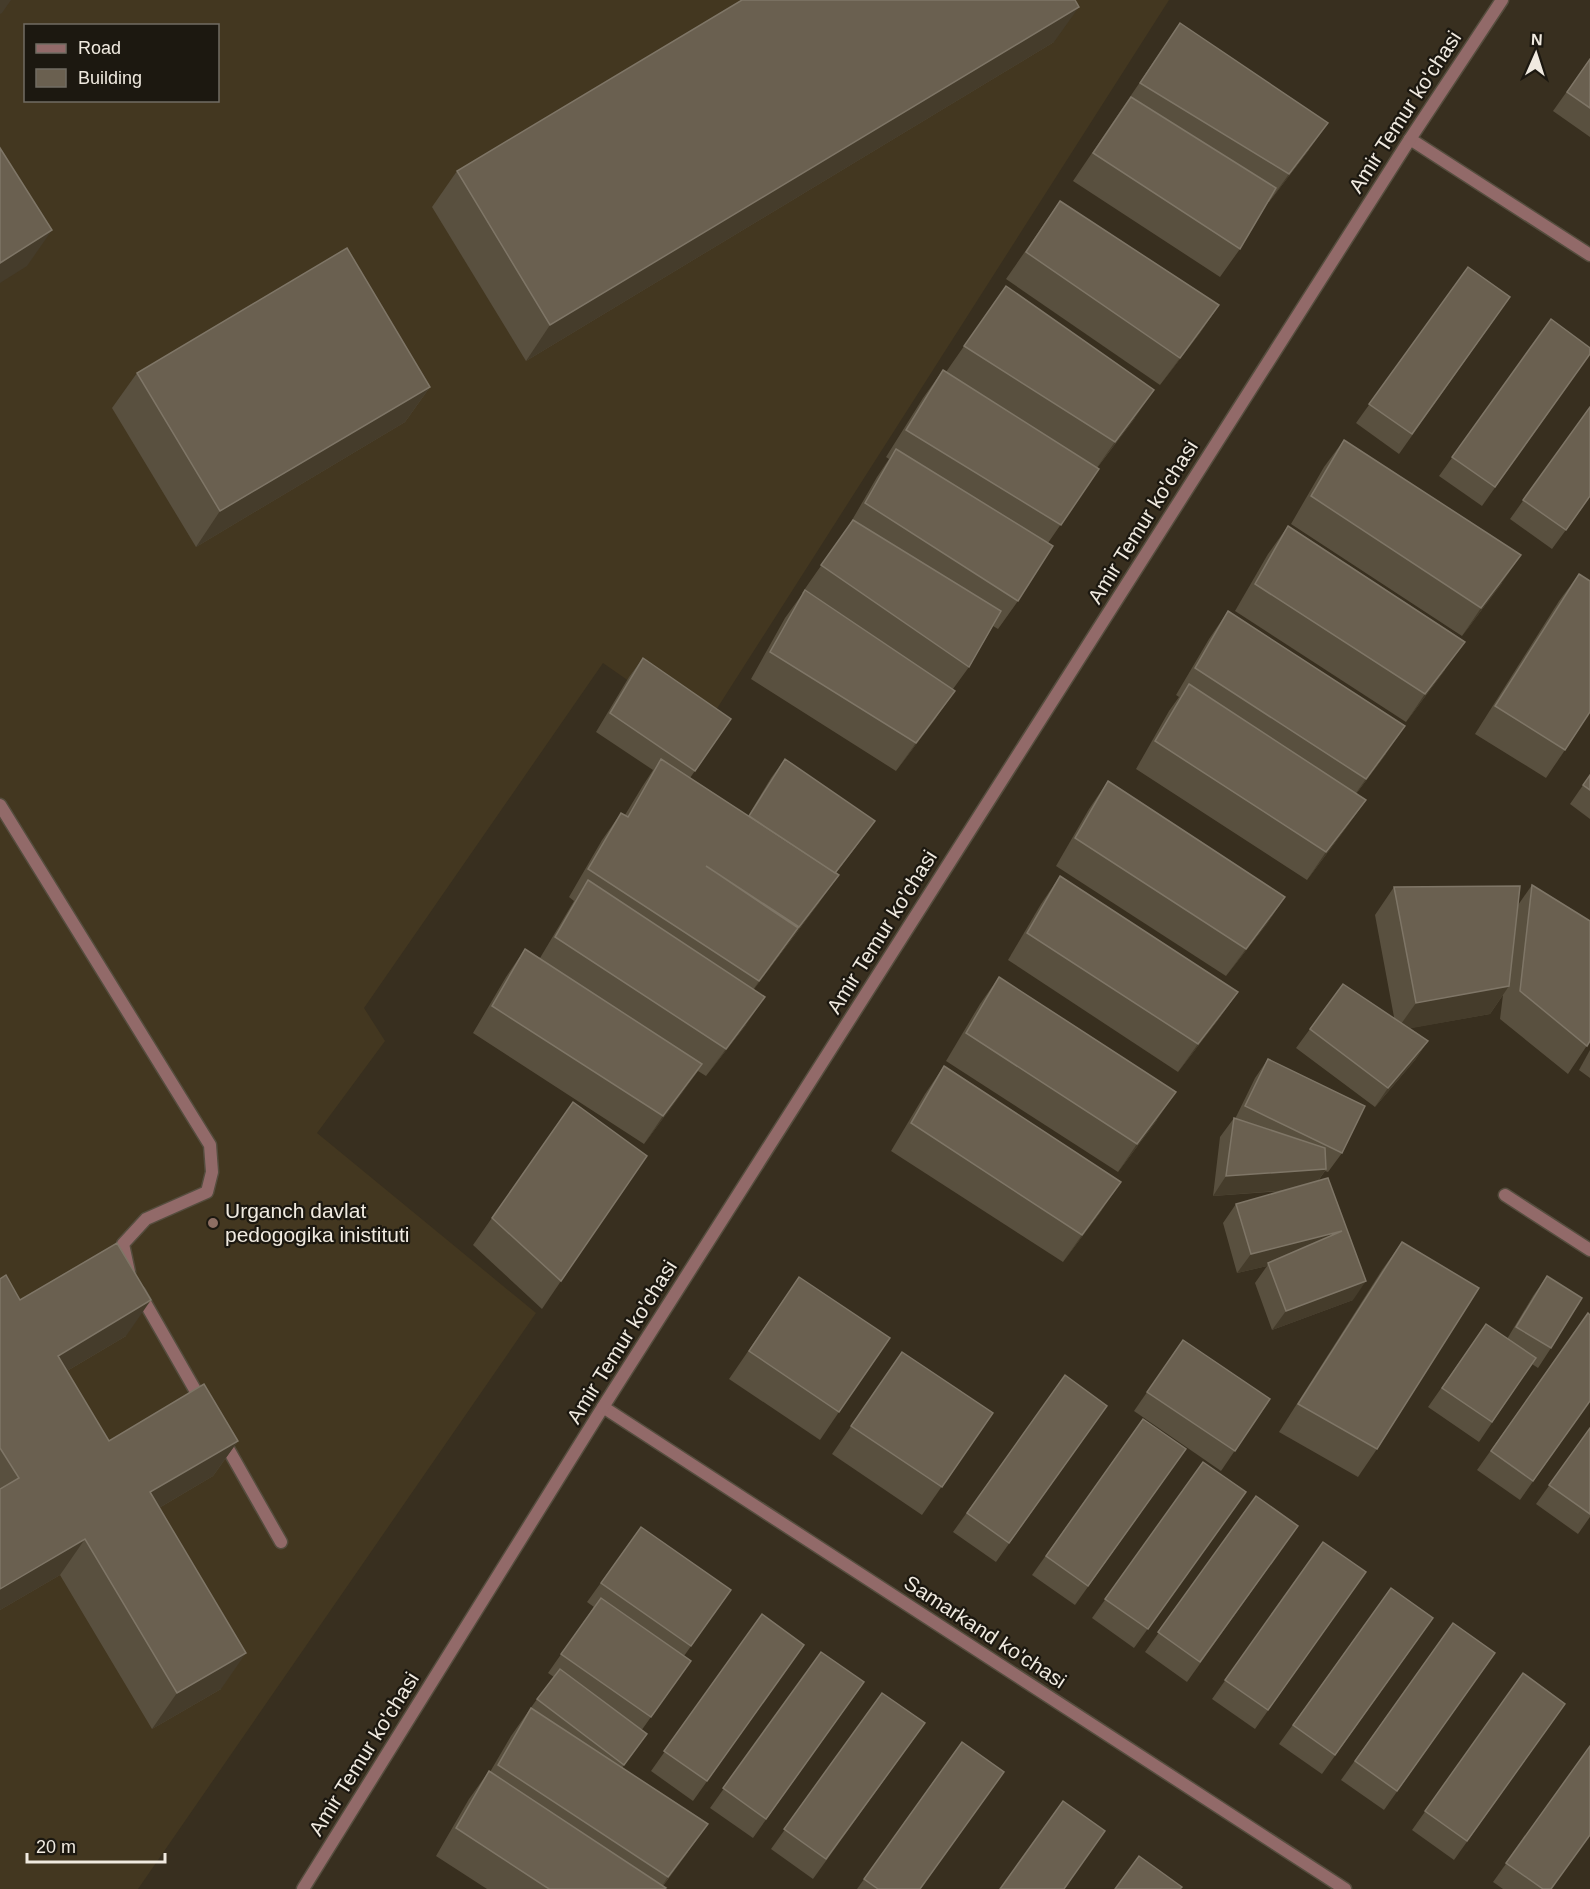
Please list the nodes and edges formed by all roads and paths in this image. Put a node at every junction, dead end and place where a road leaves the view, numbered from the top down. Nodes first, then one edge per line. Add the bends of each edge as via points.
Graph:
1 (1502, 0) edge
2 (1410, 139) junction
3 (1590, 255) edge
4 (0, 805) edge
5 (1505, 1196) dead end
6 (1590, 1250) edge
7 (603, 1407) junction
8 (206, 1409) edge
9 (217, 1430) edge
10 (281, 1542) dead end
11 (303, 1889) edge
12 (1345, 1889) edge

1 - 2 street, Amir Temur ko'chasi
2 - 3 street
2 - 7 street, Amir Temur ko'chasi
4 - 8 street via 210,1144 212,1172 207,1192 146,1219 123,1244 130,1277
5 - 6 street
7 - 11 street, Amir Temur ko'chasi
7 - 12 street, Samarkand ko'chasi
9 - 10 street

